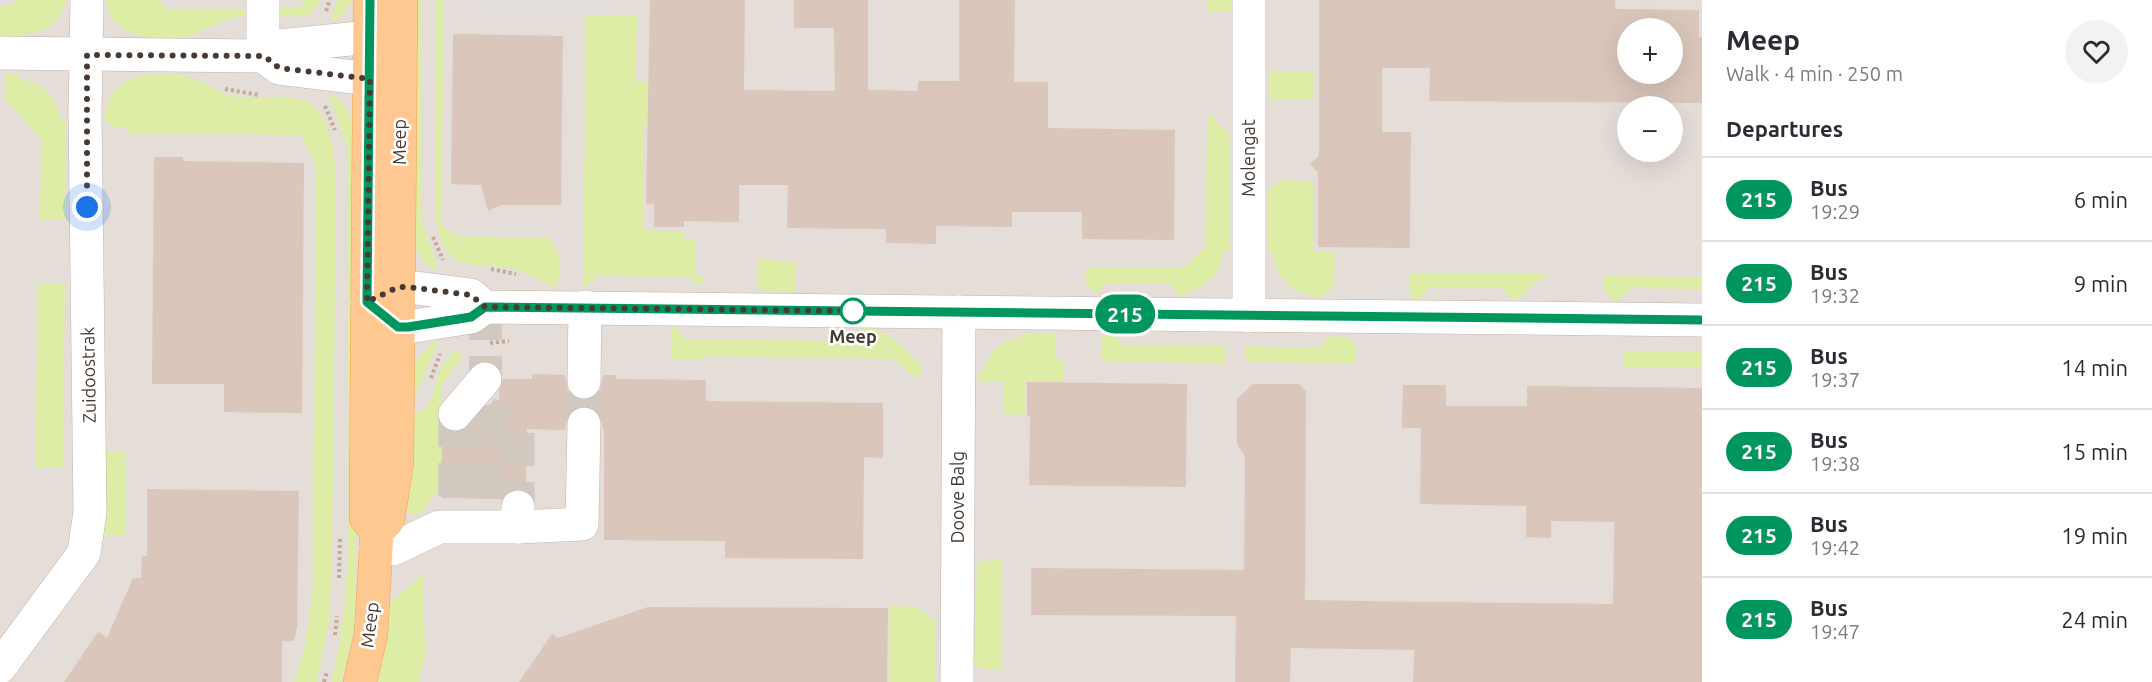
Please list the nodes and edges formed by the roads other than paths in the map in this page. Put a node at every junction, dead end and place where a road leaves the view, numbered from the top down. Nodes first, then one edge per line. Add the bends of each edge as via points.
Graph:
1 (87, 0) edge
2 (263, 0) edge
3 (370, 0) edge
4 (401, 0) edge
5 (1249, 0) edge
6 (370, 37) junction
7 (0, 53) edge
8 (87, 55) junction
9 (264, 56) junction
10 (400, 59) junction
11 (370, 79) junction
12 (398, 287) junction
13 (367, 302) junction
14 (485, 307) junction
15 (585, 307) junction
16 (960, 312) junction
17 (1249, 316) junction
18 (1702, 320) edge
19 (398, 327) junction
20 (485, 379) tunnel mouth
21 (584, 382) tunnel mouth
22 (456, 414) tunnel mouth
23 (584, 424) tunnel mouth
24 (376, 540) junction
25 (0, 666) edge
26 (360, 682) edge
27 (957, 682) edge

1 - 8 street, Zuidoostrak
2 - 9 street
3 - 6 main road, Meep
4 - 10 main road, Meep
5 - 17 street, Molengat
6 - 9 street via 279,46
6 - 10 street
6 - 11 main road, Meep
7 - 8 street
8 - 9 street
8 - 25 street, Zuidoostrak via 90,512 84,553
9 - 11 street via 279,68
10 - 11 street
10 - 12 main road, Meep
11 - 13 main road, Meep
12 - 13 street
12 - 14 street via 471,295
12 - 19 main road, Meep
13 - 19 street
13 - 24 main road, Meep via 366,518
14 - 15 street
14 - 19 street via 471,317
15 - 16 street
15 - 21 street
16 - 17 street
16 - 27 street, Doove Balg
17 - 18 street
19 - 24 main road, Meep via 397,462 388,520
20 - 22 street
23 - 24 street via 582,525 471,516 393,549
24 - 26 main road, Meep via 371,634

